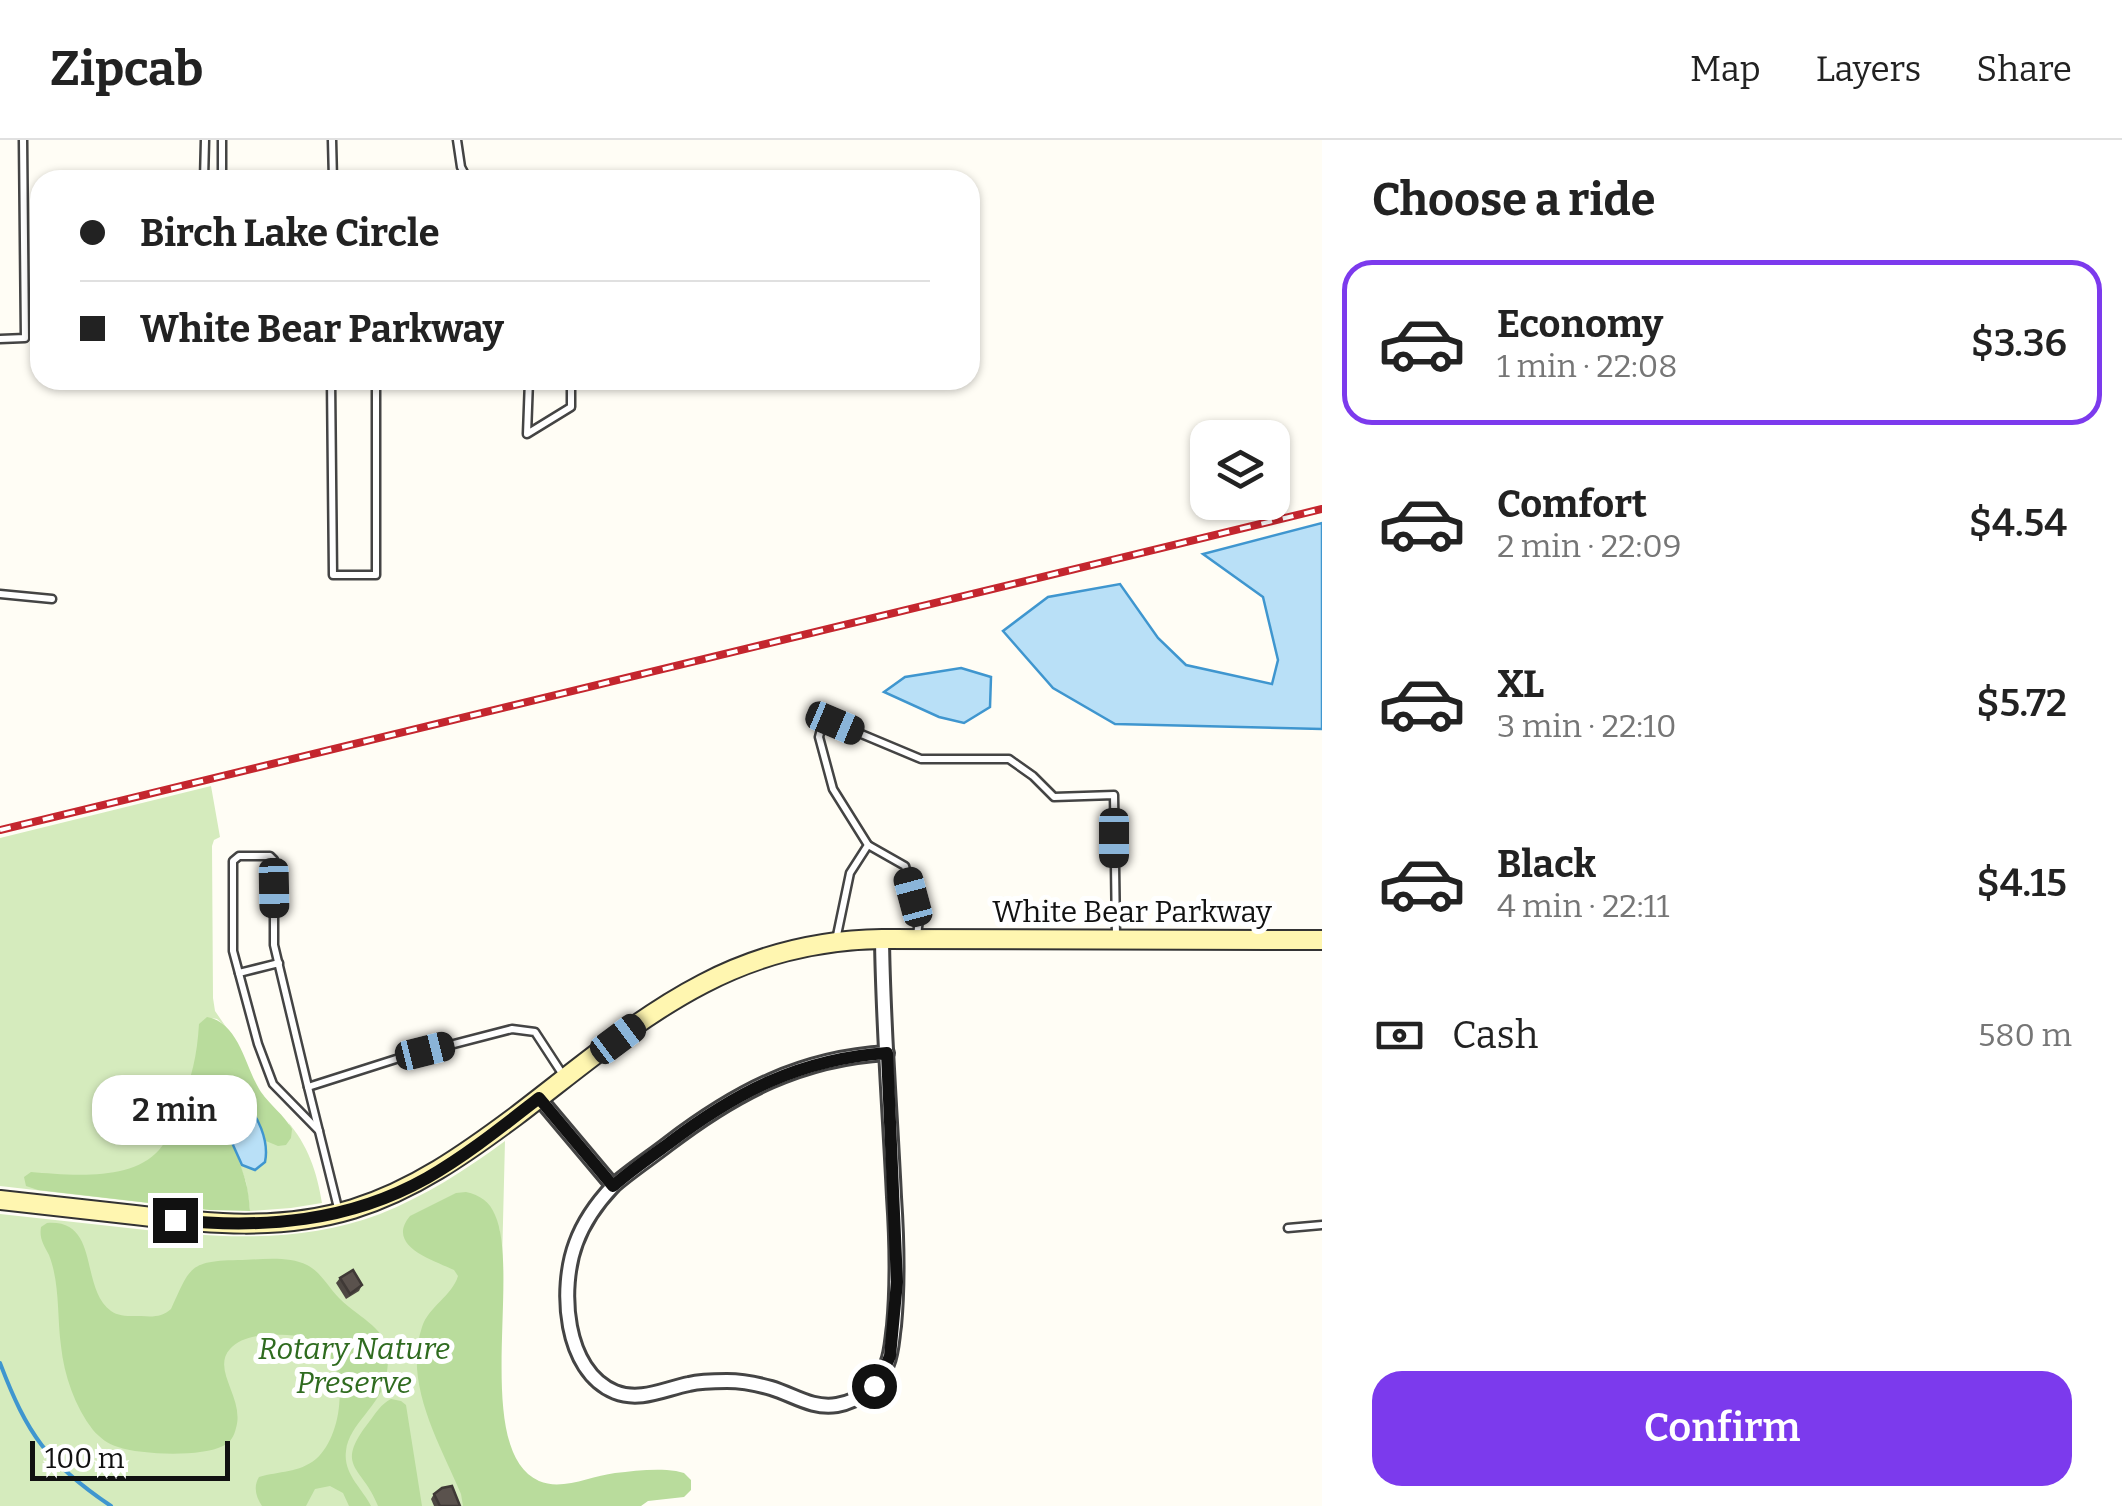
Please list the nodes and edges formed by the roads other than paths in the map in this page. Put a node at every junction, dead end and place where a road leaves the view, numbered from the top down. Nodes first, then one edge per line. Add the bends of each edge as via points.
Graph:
1 (22, 140) edge
2 (205, 140) edge
3 (222, 140) edge
4 (332, 140) edge
5 (456, 140) edge
6 (204, 170) edge
7 (222, 170) edge
8 (333, 170) edge
9 (463, 170) edge
10 (0, 339) edge
11 (331, 390) edge
12 (376, 390) edge
13 (529, 390) edge
14 (571, 390) edge
15 (0, 594) edge
16 (52, 599) dead end
17 (868, 845) junction
18 (882, 939) junction
19 (916, 939) junction
20 (1116, 939) junction
21 (1322, 940) edge
22 (836, 942) junction
23 (278, 963) junction
24 (239, 973) junction
25 (887, 1053) junction
26 (565, 1079) junction
27 (308, 1088) junction
28 (539, 1098) junction
29 (319, 1132) junction
30 (613, 1186) junction
31 (0, 1200) edge
32 (339, 1213) junction
33 (1322, 1225) edge
34 (1288, 1228) dead end

1 - 10 lane via 26,338
2 - 6 lane
3 - 7 lane
4 - 8 lane
5 - 9 lane
11 - 12 lane via 333,575 376,575
13 - 14 lane via 527,434 571,406
15 - 16 lane
17 - 19 lane via 905,866 919,920
17 - 20 lane via 833,789 820,737 826,723 921,758 1009,759 1054,797 1114,795
17 - 22 lane via 850,872
18 - 19 street, White Bear Parkway
18 - 22 street, White Bear Parkway
18 - 25 street
19 - 20 street, White Bear Parkway
20 - 21 street, White Bear Parkway
22 - 26 street, White Bear Parkway via 777,953 713,977
23 - 24 lane
23 - 24 lane via 274,860 239,856 233,862
23 - 27 lane
24 - 29 lane via 273,1084
25 - 30 street via 822,1062 760,1084 702,1118
25 - 30 street via 896,1301 887,1364 856,1398 818,1405 726,1381 631,1396 598,1382 574,1342 567,1285 581,1231
26 - 27 lane via 535,1032 512,1029
26 - 28 street, White Bear Parkway
27 - 29 lane
28 - 30 street
28 - 32 street, White Bear Parkway via 431,1176
29 - 32 lane
31 - 32 street, White Bear Parkway via 234,1225
33 - 34 lane

